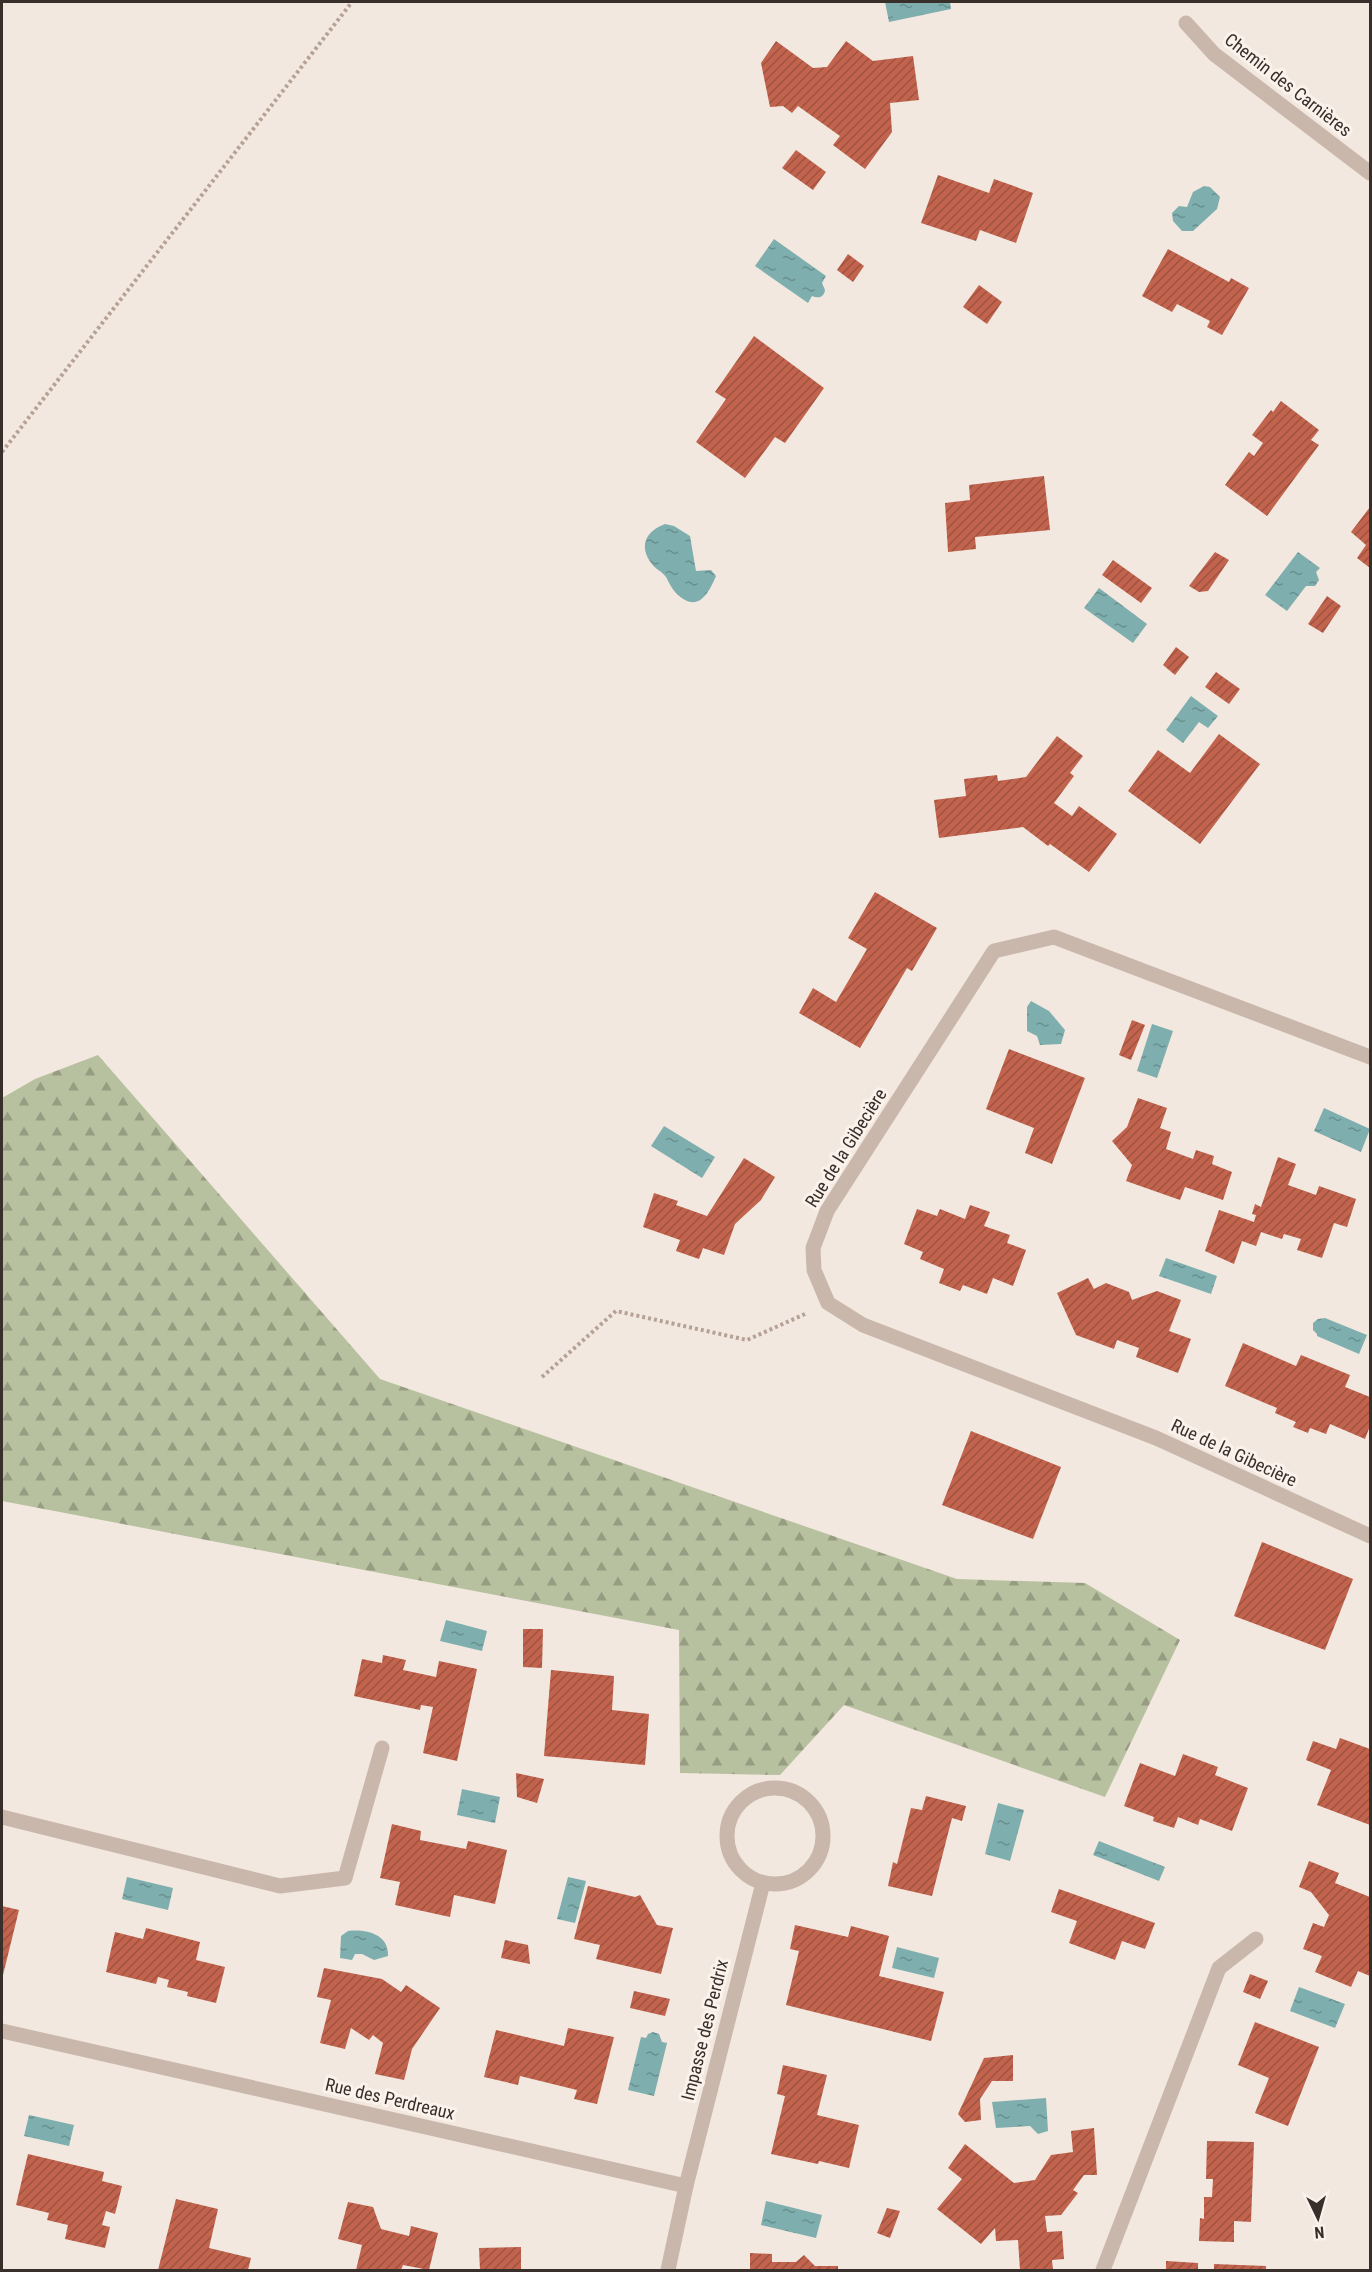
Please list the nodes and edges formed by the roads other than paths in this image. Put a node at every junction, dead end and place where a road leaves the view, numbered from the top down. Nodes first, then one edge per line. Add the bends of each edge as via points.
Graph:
1 (1186, 23) dead end
2 (1371, 173) edge
3 (1371, 1058) edge
4 (1371, 1536) edge
5 (382, 1748) dead end
6 (2, 1817) edge
7 (763, 1883) junction
8 (1256, 1939) dead end
9 (2, 2031) edge
10 (686, 2186) junction
11 (668, 2271) edge
12 (1103, 2271) edge

1 - 2 street, Chemin des Carnières via 1214,54
3 - 4 street, Rue de la Gibecière via 1054,937 994,951 826,1211 813,1248 814,1270 828,1303 863,1325 1156,1438
5 - 6 street via 345,1878 280,1886
7 - 7 street via 784,1884 804,1875 819,1858 824,1838 820,1817 807,1799 788,1789 766,1788 746,1797 732,1813 726,1834 730,1855 743,1873
7 - 10 street, Impasse des Perdrix
8 - 12 street via 1219,1968
9 - 10 street, Rue des Perdreaux
10 - 11 street

